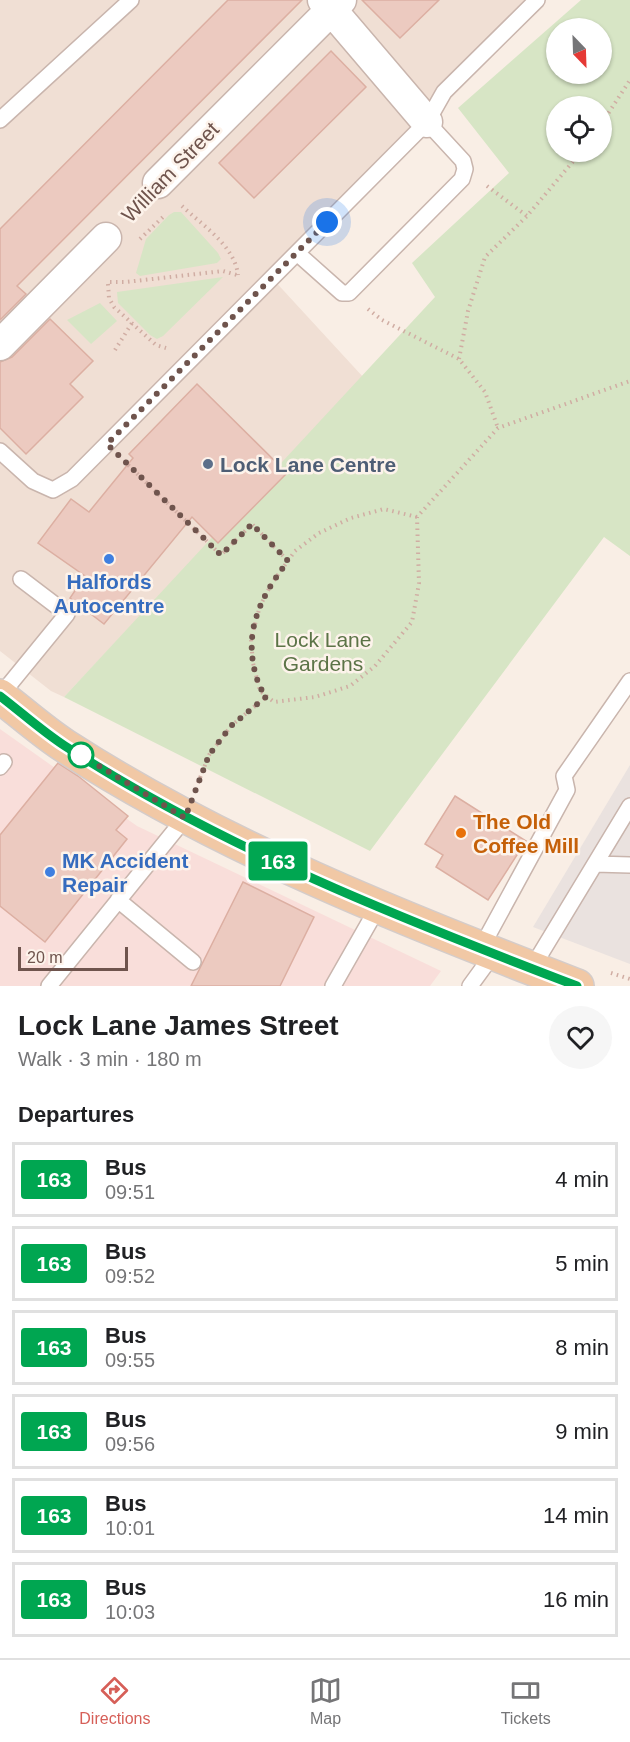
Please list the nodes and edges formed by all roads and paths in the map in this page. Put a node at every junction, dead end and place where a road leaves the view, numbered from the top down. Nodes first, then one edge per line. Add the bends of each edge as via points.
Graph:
1 (130, 0) edge
2 (537, 0) edge
3 (332, 3) edge
4 (630, 80) edge
5 (612, 108) edge
6 (0, 120) edge
7 (427, 122) junction
8 (573, 162) edge
9 (465, 170) junction
10 (168, 193) junction
11 (527, 216) junction
12 (120, 241) joint
13 (297, 253) junction
14 (115, 272) dead end
15 (238, 275) junction
16 (63, 281) junction
17 (108, 282) junction
18 (231, 283) dead end
19 (260, 290) junction
20 (349, 293) junction
21 (132, 323) junction
22 (0, 345) edge
23 (173, 347) dead end
24 (115, 350) dead end
25 (459, 359) junction
26 (630, 381) edge
27 (498, 428) junction
28 (107, 444) junction
29 (0, 451) edge
30 (417, 517) junction
31 (288, 561) junction
32 (21, 579) dead end
33 (630, 681) edge
34 (0, 696) edge
35 (267, 696) junction
36 (630, 806) edge
37 (185, 818) junction
38 (595, 864) junction
39 (630, 865) edge
40 (118, 900) junction
41 (378, 907) junction
42 (488, 950) junction
43 (193, 962) dead end
44 (532, 968) junction
45 (49, 986) edge
46 (333, 986) edge
47 (470, 986) edge
48 (577, 986) edge

1 - 6 lane
2 - 7 lane via 444,92
3 - 7 street
3 - 10 street, William Street
4 - 5 path
7 - 9 lane via 463,161
7 - 13 lane
8 - 11 path
9 - 11 path
9 - 20 lane via 462,178
10 - 12 path
10 - 15 path via 228,249
11 - 25 path via 484,257
12 - 16 street, William Street
13 - 19 lane
13 - 20 lane via 342,293
14 - 17 path
15 - 17 path via 223,271
15 - 18 path
15 - 19 path
16 - 17 path
16 - 22 street, William Street
17 - 21 path via 114,307
19 - 28 lane
20 - 25 path via 382,320
21 - 23 path via 156,345
21 - 24 path
25 - 27 path via 485,392
26 - 27 path
27 - 30 path
28 - 29 lane via 72,480 53,490 33,481
28 - 31 path via 221,555 252,524
30 - 31 path via 384,509 351,518 319,533
30 - 35 path via 419,583 412,622 350,686 315,697 274,702
31 - 35 path via 260,606 251,639 260,691
32 - 34 lane via 67,614
33 - 42 lane via 564,776 567,790
34 - 37 main road via 63,745
35 - 37 path via 231,726 209,755
36 - 38 lane
37 - 40 lane
37 - 41 main road
38 - 39 lane
38 - 44 lane
40 - 43 lane
40 - 45 lane
41 - 42 main road
41 - 46 lane
42 - 44 main road
42 - 47 lane
44 - 48 main road

